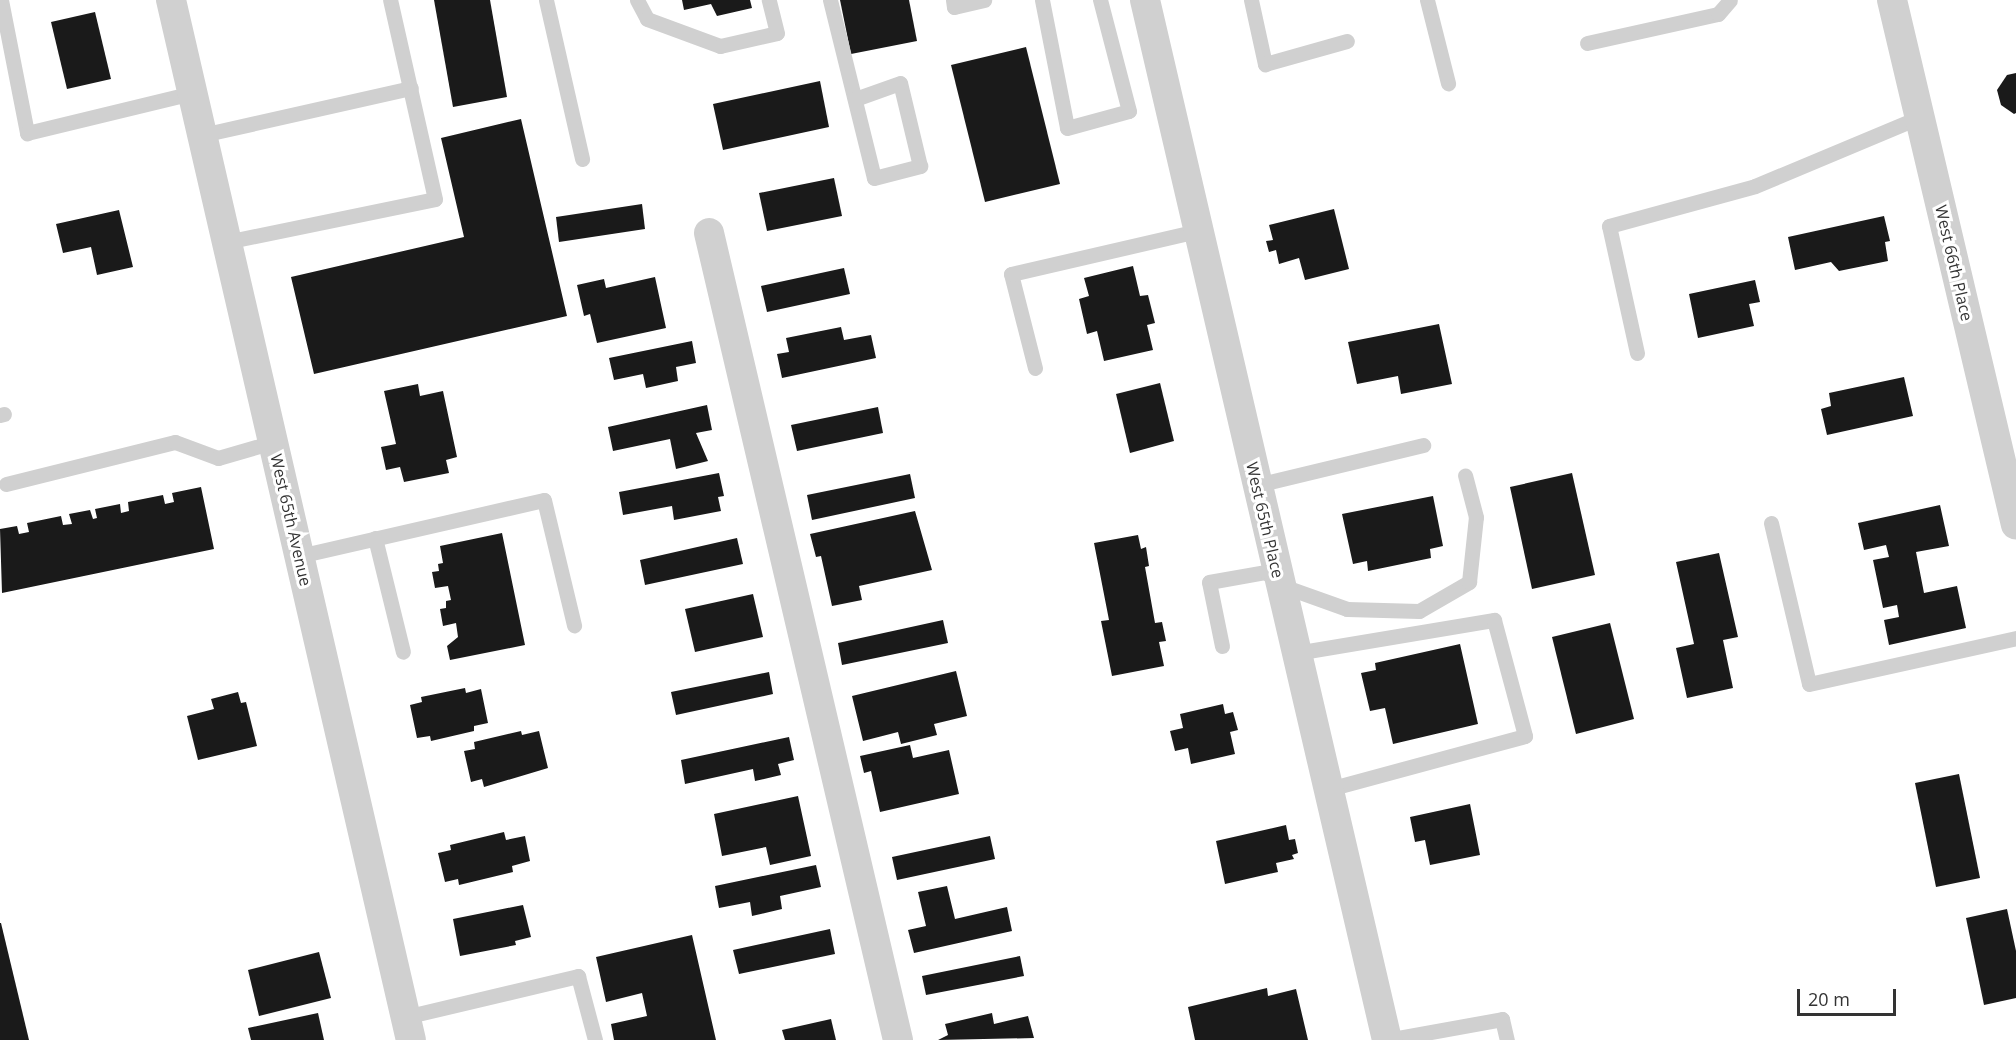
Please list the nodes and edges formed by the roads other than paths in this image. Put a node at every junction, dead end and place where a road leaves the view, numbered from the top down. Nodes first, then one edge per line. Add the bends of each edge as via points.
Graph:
1 (1, 0) edge
2 (171, 0) edge
3 (390, 0) edge
4 (546, 0) edge
5 (637, 0) edge
6 (769, 0) edge
7 (830, 0) edge
8 (953, 0) edge
9 (984, 0) edge
10 (1042, 0) edge
11 (1100, 0) edge
12 (1145, 0) edge
13 (1251, 0) edge
14 (1427, 0) edge
15 (1730, 0) edge
16 (1892, 0) edge
17 (1347, 41) dead end
18 (1587, 43) dead end
19 (1448, 83) dead end
20 (411, 88) junction
21 (192, 93) junction
22 (855, 99) junction
23 (1920, 117) junction
24 (202, 135) junction
25 (582, 159) dead end
26 (1197, 231) junction
27 (709, 233) dead end
28 (226, 242) junction
29 (1637, 353) dead end
30 (1035, 368) dead end
31 (273, 442) junction
32 (1424, 446) dead end
33 (2008, 454) edge
34 (1465, 475) dead end
35 (6, 484) dead end
36 (1257, 485) junction
37 (1771, 523) dead end
38 (2016, 525) edge
39 (375, 538) junction
40 (299, 556) junction
41 (1280, 585) junction
42 (574, 625) dead end
43 (2016, 638) edge
44 (1222, 646) dead end
45 (404, 652) dead end
46 (1296, 654) junction
47 (1328, 789) junction
48 (408, 1028) edge
49 (595, 1040) edge
50 (898, 1040) edge
51 (1387, 1040) edge
52 (1507, 1040) edge

1 - 21 lane via 27,133
2 - 21 street, West 65th Avenue
3 - 20 lane
4 - 25 lane
5 - 6 lane via 647,19 720,46 777,33
7 - 22 lane
8 - 9 lane via 954,7
10 - 11 lane via 1067,128 1129,111
12 - 26 street, West 65th Place
13 - 17 lane via 1265,64
14 - 19 lane
15 - 18 lane via 1718,14
16 - 23 street, West 66th Place
20 - 24 lane
20 - 28 lane via 435,199
21 - 24 street, West 65th Avenue
22 - 22 lane via 874,178 920,166 900,83
23 - 29 lane via 1755,186 1609,226
23 - 33 street, West 66th Place
24 - 28 street, West 65th Avenue
26 - 30 lane via 1011,274
26 - 36 street, West 65th Place
27 - 50 street
28 - 31 street, West 65th Avenue
31 - 35 lane via 218,458 176,442
31 - 40 street, West 65th Avenue
32 - 36 lane
33 - 38 street, West 66th Place
34 - 41 lane via 1476,517 1469,582 1419,611 1347,609
36 - 41 street, West 65th Place
37 - 43 lane via 1809,684
39 - 40 lane
39 - 42 lane via 544,500
39 - 45 lane
40 - 48 street, West 65th Avenue
41 - 44 lane via 1266,572 1209,582
41 - 46 street, West 65th Place
46 - 47 street, West 65th Place
46 - 47 lane via 1494,620 1524,736
47 - 51 street, West 65th Place
48 - 49 lane via 578,976
51 - 52 lane via 1502,1019

